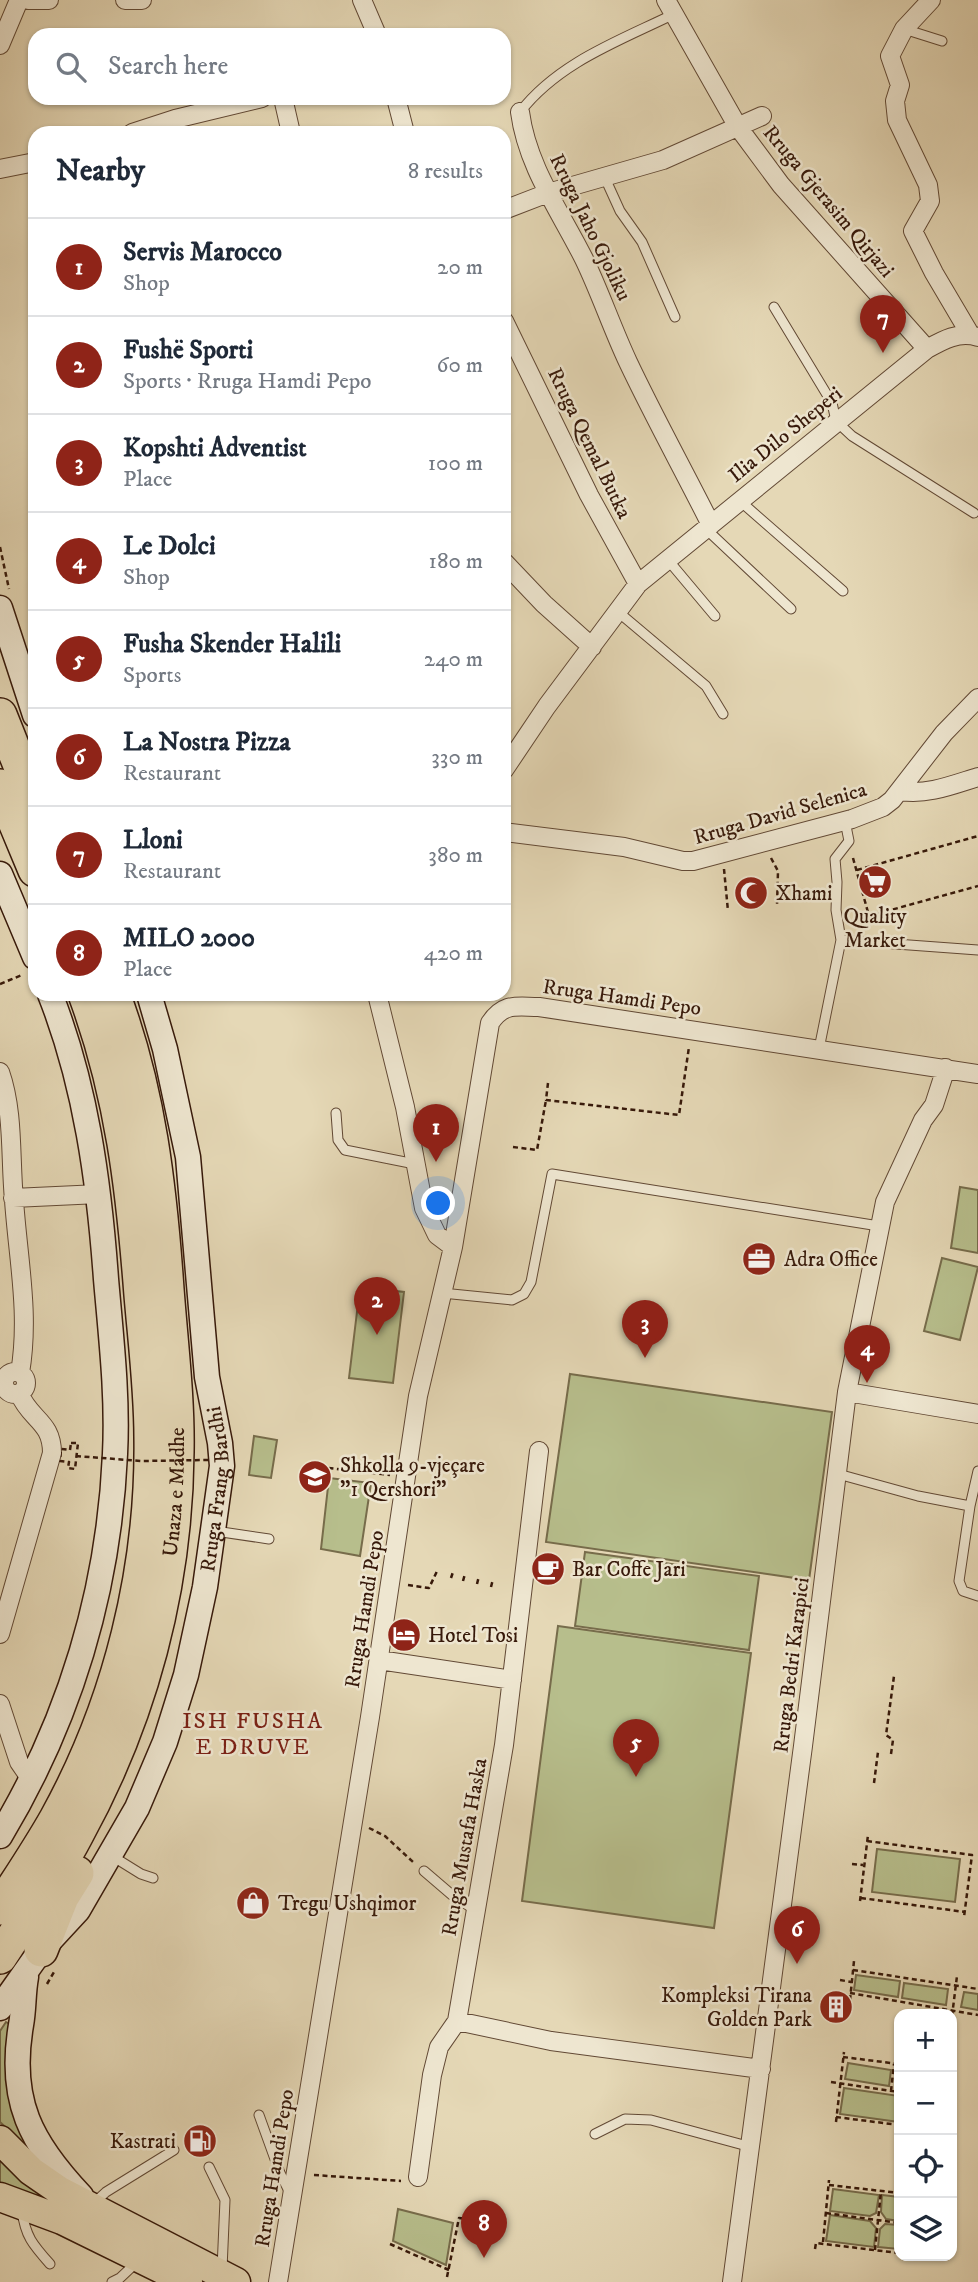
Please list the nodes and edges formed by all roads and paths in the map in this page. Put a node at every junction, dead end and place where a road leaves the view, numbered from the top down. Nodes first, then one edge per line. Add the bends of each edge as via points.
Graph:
1 (19, 0) edge
2 (28, 0) edge
3 (49, 0) edge
4 (125, 0) edge
5 (142, 0) edge
6 (363, 0) edge
7 (931, 0) edge
8 (670, 7) edge
9 (374, 28) edge
10 (904, 29) junction
11 (942, 41) dead end
12 (0, 45) edge
13 (240, 105) edge
14 (285, 105) edge
15 (398, 105) edge
16 (520, 111) joint
17 (762, 116) dead end
18 (176, 126) edge
19 (289, 126) edge
20 (403, 126) edge
21 (738, 127) junction
22 (28, 163) edge
23 (0, 169) edge
24 (605, 177) junction
25 (548, 193) junction
26 (511, 207) edge
27 (774, 307) dead end
28 (676, 317) dead end
29 (511, 335) edge
30 (974, 336) edge
31 (927, 349) junction
32 (836, 421) junction
33 (740, 501) junction
34 (974, 513) dead end
35 (708, 527) junction
36 (668, 560) junction
37 (511, 569) edge
38 (638, 584) junction
39 (843, 591) dead end
40 (0, 608) edge
41 (791, 609) dead end
42 (617, 610) junction
43 (715, 616) dead end
44 (592, 647) junction
45 (28, 694) edge
46 (978, 698) edge
47 (723, 714) dead end
48 (0, 715) edge
49 (511, 760) edge
50 (978, 777) edge
51 (28, 785) edge
52 (0, 786) edge
53 (901, 791) junction
54 (845, 820) junction
55 (511, 833) edge
56 (978, 836) edge
57 (849, 841) junction
58 (28, 853) edge
59 (773, 861) dead end
60 (856, 870) junction
61 (725, 875) dead end
62 (1, 877) edge
63 (978, 886) edge
64 (778, 906) dead end
65 (728, 911) dead end
66 (841, 940) junction
67 (978, 950) edge
68 (27, 969) edge
69 (0, 984) edge
70 (53, 1001) edge
71 (87, 1001) edge
72 (115, 1001) edge
73 (151, 1001) edge
74 (379, 1001) edge
75 (819, 1049) junction
76 (688, 1051) dead end
77 (946, 1068) junction
78 (0, 1072) edge
79 (978, 1073) edge
80 (548, 1083) dead end
81 (546, 1100) junction
82 (336, 1113) dead end
83 (513, 1147) dead end
84 (415, 1164) junction
85 (99, 1194) junction
86 (13, 1198) junction
87 (149, 1223) junction
88 (879, 1226) junction
89 (453, 1247) junction
90 (442, 1293) junction
91 (8, 1376) edge
92 (847, 1392) junction
93 (978, 1414) edge
94 (61, 1449) dead end
95 (540, 1451) dead end
96 (100, 1452) dead end
97 (76, 1456) junction
98 (208, 1460) dead end
99 (60, 1461) dead end
100 (100, 1467) dead end
101 (320, 1467) dead end
102 (978, 1471) edge
103 (838, 1474) junction
104 (389, 1475) dead end
105 (970, 1506) junction
106 (211, 1531) junction
107 (269, 1539) dead end
108 (438, 1569) dead end
109 (453, 1572) dead end
110 (465, 1574) dead end
111 (479, 1576) dead end
112 (451, 1578) dead end
113 (493, 1579) dead end
114 (463, 1581) dead end
115 (477, 1584) dead end
116 (412, 1586) dead end
117 (491, 1587) dead end
118 (978, 1597) edge
119 (0, 1633) edge
120 (379, 1660) junction
121 (894, 1676) dead end
122 (512, 1680) junction
123 (0, 1704) edge
124 (878, 1752) dead end
125 (891, 1754) dead end
126 (32, 1781) junction
127 (874, 1783) dead end
128 (352, 1825) junction
129 (868, 1835) dead end
130 (0, 1836) edge
131 (867, 1841) junction
132 (111, 1855) junction
133 (852, 1864) dead end
134 (864, 1866) junction
135 (424, 1871) joint
136 (153, 1878) dead end
137 (13, 1890) edge
138 (476, 1910) junction
139 (965, 1912) junction
140 (964, 1917) dead end
141 (23, 1960) edge
142 (854, 1961) dead end
143 (853, 1970) junction
144 (957, 1976) dead end
145 (840, 1980) dead end
146 (852, 1982) junction
147 (956, 1985) junction
148 (978, 1989) edge
149 (850, 1993) junction
150 (850, 2000) dead end
151 (0, 2008) edge
152 (928, 2009) edge
153 (953, 2009) edge
154 (957, 2014) edge
155 (978, 2015) edge
156 (457, 2021) junction
157 (894, 2063) edge
158 (761, 2069) junction
159 (895, 2072) edge
160 (831, 2082) dead end
161 (840, 2083) junction
162 (891, 2091) junction
163 (894, 2091) edge
164 (259, 2115) dead end
165 (894, 2125) edge
166 (595, 2134) dead end
167 (0, 2140) edge
168 (751, 2147) junction
169 (174, 2150) dead end
170 (209, 2167) dead end
171 (296, 2175) junction
172 (418, 2177) joint
173 (830, 2180) dead end
174 (829, 2185) junction
175 (881, 2191) junction
176 (894, 2192) edge
177 (293, 2198) junction
178 (11, 2201) edge
179 (91, 2207) junction
180 (826, 2213) junction
181 (878, 2220) junction
182 (489, 2222) dead end
183 (894, 2222) edge
184 (390, 2244) dead end
185 (822, 2244) junction
186 (815, 2249) dead end
187 (876, 2250) junction
188 (894, 2252) edge
189 (140, 2259) junction
190 (50, 2264) dead end
191 (449, 2270) junction
192 (447, 2277) dead end
193 (229, 2278) edge
194 (112, 2282) edge
195 (188, 2282) edge
196 (278, 2282) edge
197 (732, 2282) edge

1 - 12 street
2 - 3 street
4 - 5 street
6 - 9 street
7 - 10 street
8 - 16 lane, Rruga Jaho Gjoliku via 552,77
8 - 21 street, Rruga Gjerasim Qirjazi
10 - 11 lane
10 - 30 street via 890,56 900,85 895,101 897,120 928,185 930,201 913,231
13 - 18 street
14 - 19 street
15 - 20 street
16 - 25 street, Rruga Jaho Gjoliku via 531,157
17 - 21 street
21 - 24 street via 663,160
21 - 31 street, Rruga Gjerasim Qirjazi via 780,185
22 - 23 street
24 - 25 street
24 - 28 lane via 620,211 642,242
25 - 26 street
25 - 35 street, Rruga Jaho Gjoliku via 584,260
27 - 32 lane via 832,403
29 - 38 street, Rruga Qemal Butka
30 - 31 street, Ilia Dilo Sheperi via 944,340
31 - 32 street, Ilia Dilo Sheperi
32 - 33 street, Ilia Dilo Sheperi
32 - 34 lane via 852,436
33 - 35 street, Ilia Dilo Sheperi
33 - 39 lane
35 - 36 street, Ilia Dilo Sheperi
35 - 41 lane
36 - 38 street, Ilia Dilo Sheperi
36 - 43 lane
37 - 44 street
38 - 42 street, Ilia Dilo Sheperi
40 - 45 main road
42 - 44 street, Ilia Dilo Sheperi
42 - 47 lane via 706,686
44 - 49 street, Ilia Dilo Sheperi
46 - 53 street via 944,733
48 - 51 highway
50 - 53 street via 942,789
52 - 58 highway
53 - 54 street, Rruga David Selenica via 883,807
54 - 55 street, Rruga David Selenica via 693,862 624,847
54 - 57 lane
56 - 60 path
57 - 60 path
57 - 66 lane via 835,859
59 - 64 path via 778,871
60 - 63 path via 869,916
61 - 65 path
62 - 68 main road
66 - 67 lane
66 - 75 lane
68 - 69 path
70 - 85 main road via 82,1098
71 - 87 highway, Unaza e Madhe
72 - 87 highway, Unaza e Madhe via 149,1123
73 - 106 main road, Rruga Frang Bardhi via 178,1103 191,1181 207,1377 222,1466
74 - 84 street
75 - 77 street, Rruga Hamdi Pepo
75 - 89 street, Rruga Hamdi Pepo via 558,1009 509,1006 490,1023
76 - 81 path via 680,1115
77 - 79 street, Rruga Hamdi Pepo
77 - 88 street, Rruga Bedri Karapici via 934,1105 884,1202
78 - 86 street via 9,1121
80 - 81 path
81 - 83 path via 537,1150
82 - 84 lane via 338,1140 345,1150
84 - 89 street via 429,1222
85 - 86 street
85 - 126 main road via 115,1393 111,1509 85,1642 57,1726
86 - 91 street via 26,1325
87 - 137 highway, Unaza e Madhe via 151,1437 147,1534 134,1610 115,1681 87,1756 57,1818
87 - 141 highway via 178,1259 191,1425 191,1508 184,1589 169,1661 141,1746 113,1809
88 - 90 lane via 552,1174 531,1282 523,1294 512,1300
88 - 92 street, Rruga Bedri Karapici
89 - 90 street, Rruga Hamdi Pepo
90 - 120 street, Rruga Hamdi Pepo via 418,1396
91 - 119 street via 27,1382 19,1394 52,1438 52,1453
92 - 93 street
92 - 103 street, Rruga Bedri Karapici
94 - 97 path via 70,1450 71,1443 78,1443
95 - 122 street, Rruga Mustafa Haska
96 - 100 path
97 - 98 path, bridge
97 - 99 path via 75,1469
101 - 104 path
102 - 105 lane
103 - 105 lane
103 - 158 street, Rruga Bedri Karapici
105 - 118 lane via 959,1581 963,1591
106 - 107 lane
106 - 132 main road, Rruga Frang Bardhi via 194,1644 178,1701 152,1774
108 - 116 path via 429,1588
109 - 112 path
110 - 114 path
111 - 115 path
113 - 117 path
120 - 122 street
120 - 128 street, Rruga Hamdi Pepo
121 - 125 path via 886,1735 893,1740
122 - 138 street, Rruga Mustafa Haska
123 - 126 street via 19,1762
124 - 127 path
126 - 130 main road
128 - 135 path via 375,1829
128 - 171 street, Rruga Hamdi Pepo
129 - 131 path
131 - 134 path
131 - 139 path via 972,1855
132 - 136 lane
132 - 141 main road, Rruga Frang Bardhi via 78,1910
133 - 134 path
134 - 139 path via 861,1900
135 - 138 lane
137 - 141 highway, Unaza e Madhe
138 - 156 street, Rruga Mustafa Haska
139 - 140 path
141 - 151 main road, Rruga Frang Bardhi
141 - 179 main road via 22,2024 17,2040 21,2099 46,2155
142 - 143 path
143 - 146 path
143 - 147 path
144 - 147 path
145 - 146 path
146 - 149 path
147 - 148 path
147 - 153 path
149 - 150 path
149 - 152 path
154 - 155 path
156 - 158 street via 551,2041
156 - 172 street, Rruga Mustafa Haska via 439,2047 432,2075
157 - 161 path via 843,2054
158 - 168 street, Rruga Bedri Karapici
159 - 162 path
160 - 161 path
161 - 162 path
161 - 165 path via 836,2120
162 - 163 path
164 - 177 lane
166 - 168 lane via 625,2119 651,2120
167 - 179 main road via 31,2171
168 - 197 street, Rruga Bedri Karapici
169 - 179 lane via 106,2192
170 - 193 lane via 225,2200
171 - 172 path via 408,2182
171 - 177 street, Rruga Hamdi Pepo
173 - 174 path
174 - 175 path
174 - 180 path
175 - 176 path
175 - 181 path
177 - 196 street, Rruga Hamdi Pepo
178 - 189 main road via 62,2220
178 - 190 lane via 30,2241
179 - 193 main road
180 - 181 path
180 - 185 path
181 - 183 path
181 - 187 path
182 - 191 path via 459,2218
184 - 191 path
185 - 186 path via 816,2243
185 - 187 path
187 - 188 path
189 - 194 lane
189 - 195 main road
191 - 192 path

